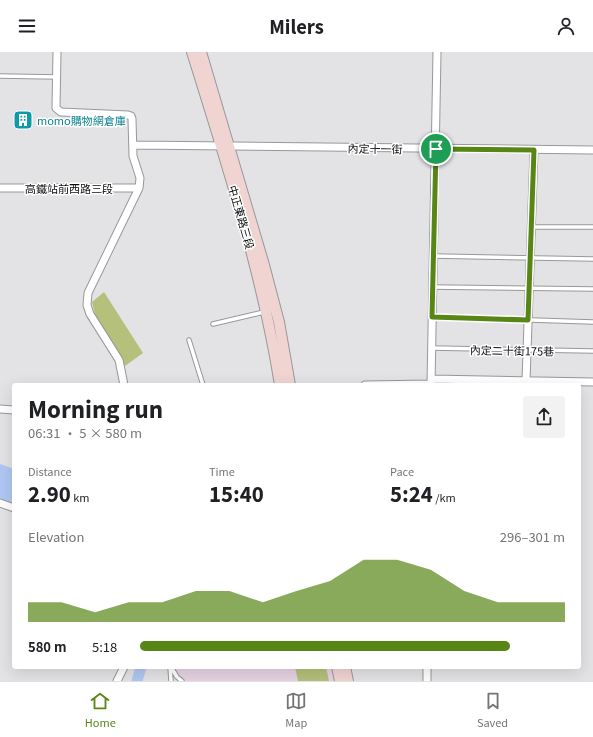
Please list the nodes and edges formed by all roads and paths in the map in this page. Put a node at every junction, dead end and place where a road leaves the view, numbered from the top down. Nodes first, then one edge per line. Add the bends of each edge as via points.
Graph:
1 (58, 52) edge
2 (192, 52) edge
3 (201, 52) edge
4 (437, 52) edge
5 (0, 76) edge
6 (57, 77) junction
7 (133, 145) junction
8 (224, 145) junction
9 (436, 149) junction
10 (534, 150) junction
11 (593, 150) edge
12 (0, 188) edge
13 (139, 188) junction
14 (530, 227) junction
15 (593, 227) edge
16 (433, 256) junction
17 (530, 258) junction
18 (593, 259) edge
19 (432, 287) junction
20 (529, 289) junction
21 (593, 289) edge
22 (266, 312) junction
23 (432, 317) junction
24 (528, 320) junction
25 (593, 322) edge
26 (214, 324) dead end
27 (189, 340) dead end
28 (432, 348) junction
29 (527, 350) junction
30 (593, 351) edge
31 (526, 381) junction
32 (593, 382) edge
33 (124, 383) edge
34 (202, 383) edge
35 (280, 383) edge
36 (290, 383) edge
37 (431, 383) edge
38 (0, 410) edge
39 (12, 410) edge
40 (0, 503) edge
41 (12, 507) edge
42 (123, 669) edge
43 (171, 669) edge
44 (172, 669) edge
45 (337, 669) edge
46 (345, 669) edge
47 (427, 669) edge
48 (118, 681) edge
49 (171, 681) edge
50 (182, 681) edge
51 (340, 681) edge
52 (348, 681) edge
53 (427, 681) edge

1 - 6 street
2 - 8 main road, 中正東路三段
3 - 8 main road, 中正東路三段
4 - 9 street
5 - 6 lane
6 - 7 street via 56,108 61,112 131,116
7 - 8 street, 內定十一街
7 - 13 street via 133,156 140,178
8 - 9 street, 內定十一街
8 - 22 main road, 中正東路三段 via 257,267
8 - 36 main road via 277,314
9 - 10 street, 內定十一街
9 - 16 street
10 - 11 street, 內定十一街
10 - 14 street
12 - 13 street, 高鐵站前西路三段
13 - 33 street via 88,293 87,305 119,360
14 - 15 lane
14 - 17 street
16 - 17 lane
16 - 19 street
17 - 18 lane
17 - 20 street
19 - 20 lane
19 - 23 street
20 - 21 lane
20 - 24 street
22 - 26 lane
22 - 35 main road, 中正東路三段
23 - 24 lane
23 - 28 street
24 - 25 lane
24 - 29 street
27 - 34 lane
28 - 29 lane, 內定二十街175巷
28 - 37 street
29 - 30 lane, 內定二十街175巷
29 - 31 street
31 - 32 street
31 - 37 street
38 - 39 street
40 - 41 street
42 - 48 street
43 - 49 lane
44 - 50 lane
45 - 51 main road
46 - 52 main road
47 - 53 street

